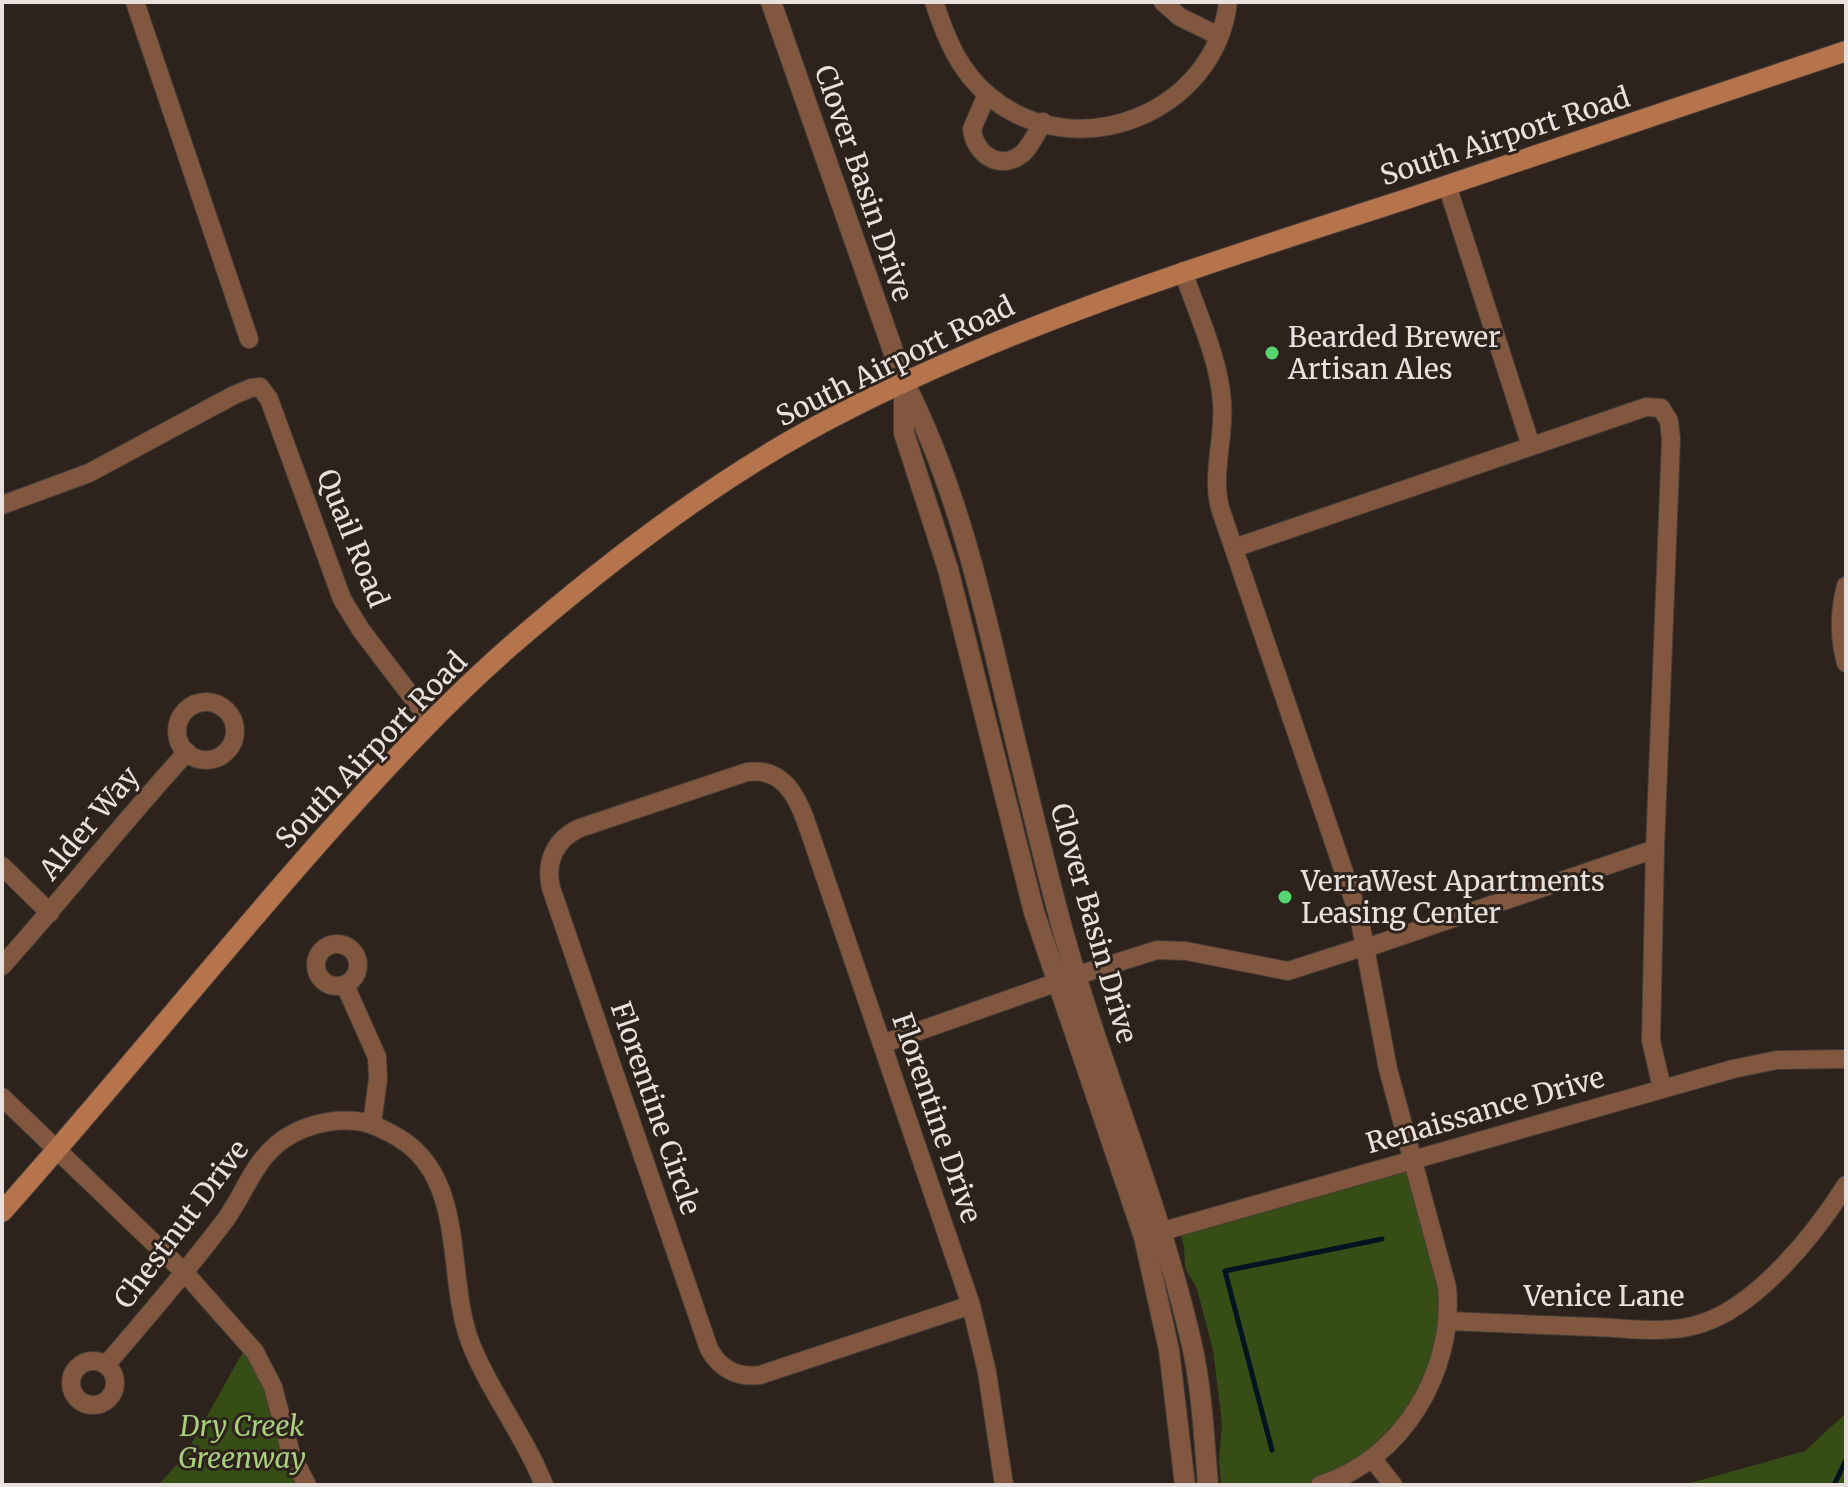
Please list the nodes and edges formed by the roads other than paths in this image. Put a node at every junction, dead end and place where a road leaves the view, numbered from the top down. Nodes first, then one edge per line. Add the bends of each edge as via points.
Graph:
1 (135, 2) edge
2 (771, 2) edge
3 (934, 2) edge
4 (1163, 2) edge
5 (1228, 2) edge
6 (1219, 36) junction
7 (1846, 51) edge
8 (987, 94) junction
9 (1043, 122) junction
10 (1447, 185) junction
11 (1183, 271) junction
12 (249, 339) dead end
13 (904, 382) junction
14 (1531, 446) junction
15 (2, 505) edge
16 (1234, 548) junction
17 (1846, 586) edge
18 (1846, 663) edge
19 (431, 722) junction
20 (187, 752) dead end
21 (782, 781) joint
22 (1655, 849) junction
23 (2, 866) edge
24 (50, 913) junction
25 (1366, 947) junction
26 (2, 966) edge
27 (1066, 979) junction
28 (345, 985) dead end
29 (882, 1044) junction
30 (1846, 1059) edge
31 (1662, 1088) junction
32 (2, 1097) edge
33 (372, 1124) junction
34 (56, 1151) junction
35 (1412, 1161) junction
36 (1846, 1185) edge
37 (2, 1212) edge
38 (1153, 1234) junction
39 (185, 1273) junction
40 (971, 1305) junction
41 (1447, 1321) junction
42 (106, 1365) dead end
43 (1372, 1458) junction
44 (307, 1485) edge
45 (544, 1485) edge
46 (1004, 1485) edge
47 (1185, 1485) edge
48 (1208, 1485) edge
49 (1320, 1485) edge
50 (1393, 1485) edge

1 - 12 street
2 - 13 street, Clover Basin Drive
3 - 8 street via 954,54
4 - 6 street via 1175,14
5 - 6 street
6 - 9 street via 1192,78 1144,115 1093,130
7 - 10 main road, South Airport Road
8 - 9 street
8 - 9 street via 972,129 978,147 991,159 1022,154
10 - 11 main road, South Airport Road
10 - 14 street
11 - 13 main road, South Airport Road via 1010,335
11 - 16 street via 1221,392 1217,489
13 - 19 main road, South Airport Road via 785,445 685,509 512,645
13 - 27 street, Clover Basin Drive via 940,461 974,565
14 - 16 street
14 - 22 street via 1652,406 1661,408 1668,419
15 - 19 street, Quail Road via 89,473 258,387 268,396 342,599
16 - 25 street
17 - 18 street via 1841,635
19 - 34 main road, South Airport Road via 255,914
20 - 24 street, Alder Way
21 - 29 street, Florentine Drive via 801,807
21 - 40 street, Florentine Circle via 766,772 742,773 580,828 559,842 549,866 551,888 709,1349 729,1371 755,1376
22 - 25 street
22 - 31 street via 1651,1041
23 - 24 street
24 - 26 street, Alder Way
25 - 27 street via 1288,971 1157,950
25 - 35 street via 1379,1028
27 - 29 street
27 - 38 street, Clover Basin Drive
28 - 33 street via 377,1057
29 - 40 street, Florentine Drive
30 - 31 street, Renaissance Drive via 1777,1060
31 - 35 street, Renaissance Drive
32 - 34 street
33 - 39 street, Chestnut Drive via 330,1121 280,1142 257,1164 235,1206
33 - 45 street, Chestnut Drive via 411,1145 434,1173 444,1200 468,1335
34 - 37 main road, South Airport Road
34 - 39 street
35 - 38 street, Renaissance Drive
35 - 41 street via 1444,1272
36 - 41 street, Venice Lane via 1769,1281 1701,1324 1661,1330
38 - 47 street, Clover Basin Drive
38 - 48 street, Clover Basin Drive via 1192,1345
39 - 42 street, Chestnut Drive
39 - 44 street via 261,1360 291,1454
40 - 46 street, Florentine Drive
41 - 43 street via 1424,1397 1402,1429
43 - 49 street
43 - 50 street

